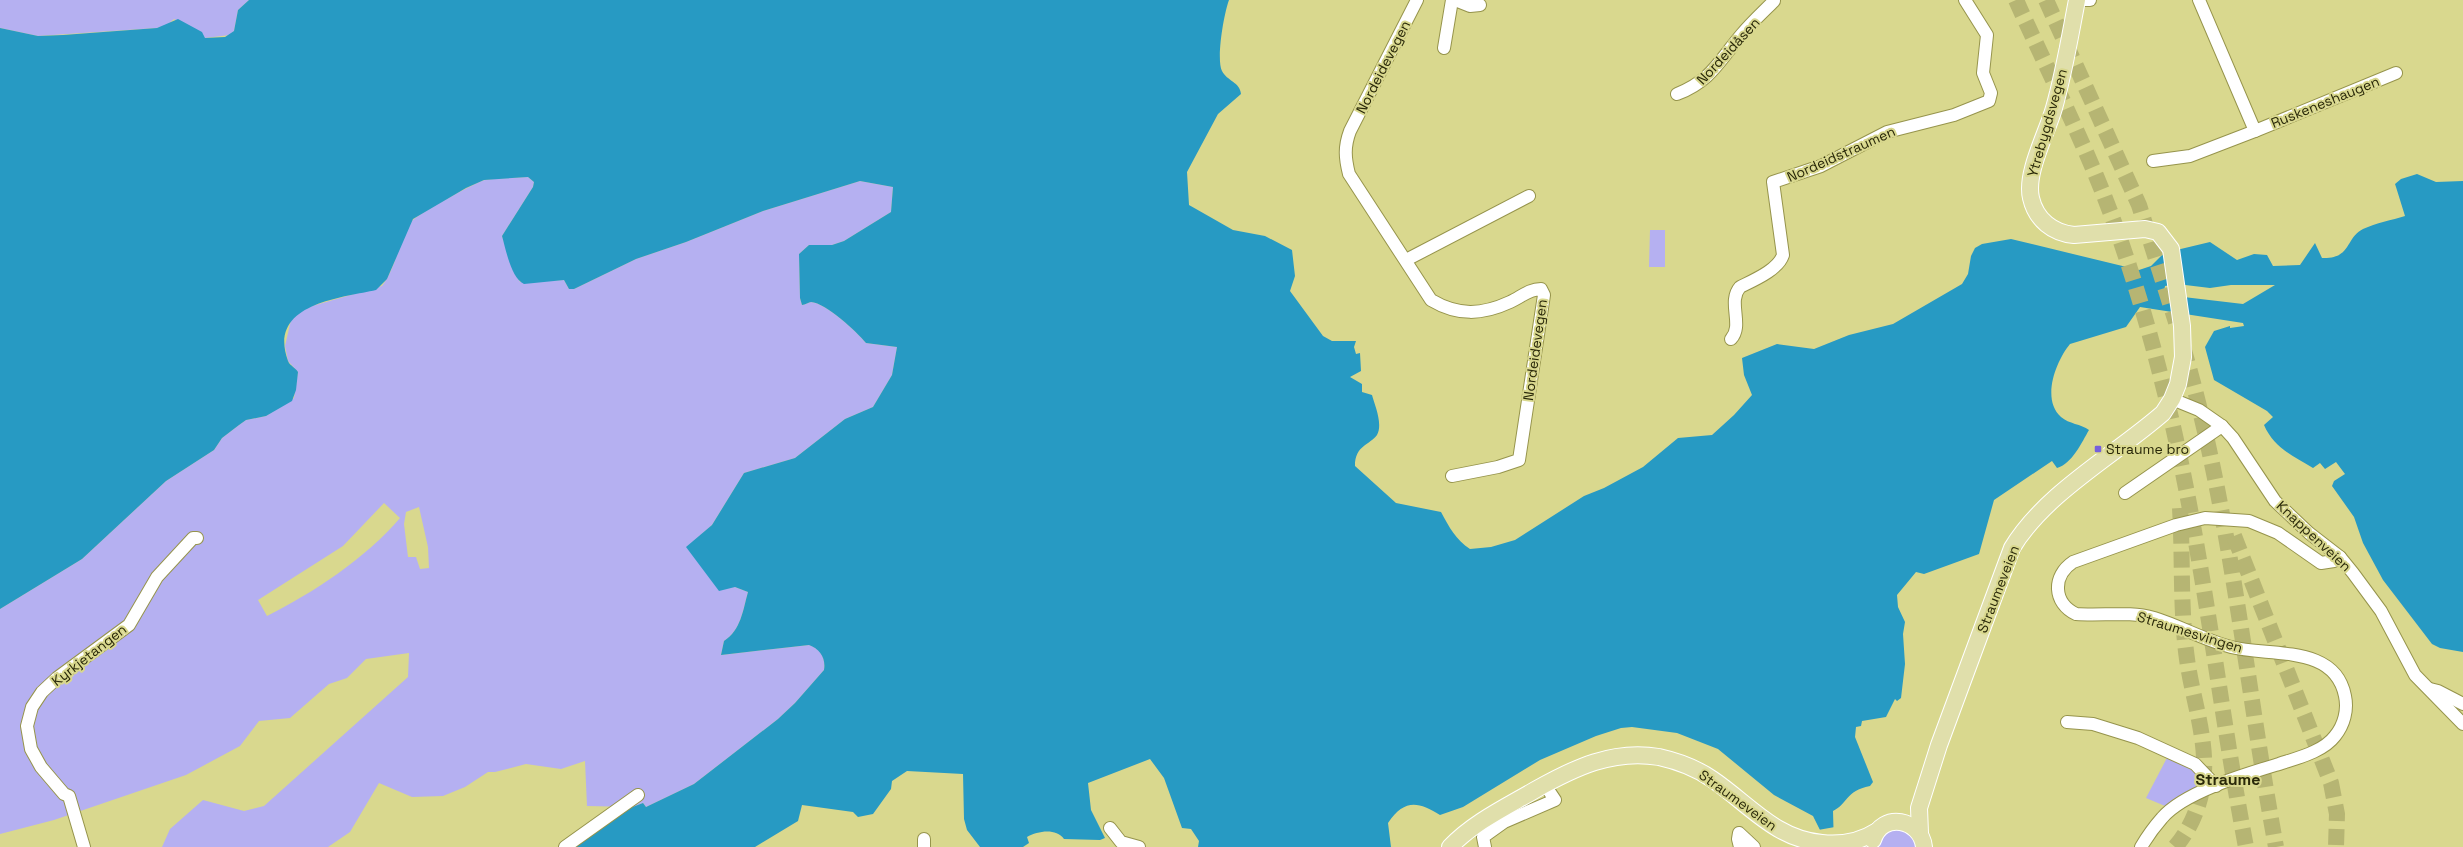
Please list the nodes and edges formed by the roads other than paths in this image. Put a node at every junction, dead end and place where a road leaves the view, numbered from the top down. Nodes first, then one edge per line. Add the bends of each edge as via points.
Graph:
1 (1417, 0) edge
2 (1454, 0) edge
3 (1773, 0) edge
4 (1966, 0) edge
5 (2077, 0) edge
6 (2090, 0) edge
7 (2199, 0) edge
8 (1480, 4) dead end
9 (1444, 48) dead end
10 (2396, 73) dead end
11 (1677, 94) dead end
12 (2255, 131) junction
13 (2153, 161) dead end
14 (1529, 196) dead end
15 (1406, 260) junction
16 (2182, 326) joint
17 (1731, 339) dead end
18 (2172, 399) junction
19 (2222, 426) junction
20 (1452, 476) dead end
21 (2125, 494) dead end
22 (197, 538) dead end
23 (2340, 557) junction
24 (2426, 689) junction
25 (2463, 704) edge
26 (2067, 722) dead end
27 (2463, 724) edge
28 (1931, 772) junction
29 (1545, 785) junction
30 (2216, 786) junction
31 (638, 796) dead end
32 (1890, 822) junction
33 (1110, 828) dead end
34 (1877, 832) junction
35 (1484, 842) edge
36 (1925, 842) edge
37 (1842, 846) edge
38 (84, 847) edge
39 (565, 847) edge
40 (1139, 847) edge
41 (1450, 847) edge
42 (1740, 847) edge
43 (1754, 847) edge
44 (1872, 847) edge
45 (2141, 847) edge

1 - 15 street, Nordeidevegen via 1345,145 1345,160 1349,174
2 - 8 street via 1470,6
2 - 9 street
3 - 11 street, Nordeidåsen via 1707,77
4 - 17 street, Nordeidstraumen via 1987,35 1984,73 1991,98 1989,101 1954,115 1887,132 1821,166 1773,182 1783,255 1775,267 1736,291 1736,329
5 - 6 street
5 - 16 main road, Ytrebygdsvegen via 2055,107 2031,179 2031,199 2044,223 2064,234 2081,235 2133,228 2158,232 2171,249
7 - 12 street, Ruskeneshaugen
10 - 12 street, Ruskeneshaugen
12 - 13 street, Ruskeneshaugen via 2190,156
14 - 15 street
15 - 20 street, Nordeidevegen via 1431,300 1446,309 1463,313 1482,313 1533,289 1541,289 1544,295 1519,460
16 - 18 main road, Straumeveien via 2182,370
18 - 19 street, Knappenveien via 2199,410
18 - 28 main road, Straumeveien via 2163,413 2146,428 2047,505 2022,531 2002,573
19 - 21 street
19 - 23 street, Knappenveien via 2233,438 2275,501 2309,534
22 - 38 street, Kyrkjetangen via 193,538 157,577 128,625 57,678 42,692 32,707 27,726 31,749 41,767 64,794 70,796
23 - 24 street, Knappenveien via 2381,611 2408,663
23 - 30 street, Straumesvingen via 2334,562 2321,563 2264,526 2234,518 2205,518 2176,525 2073,562 2064,568 2060,575 2058,596 2068,610 2076,614 2128,614 2154,618 2230,647 2306,657 2326,664 2336,674 2344,690 2347,705 2344,720 2335,736 2300,757
24 - 25 street via 2438,691
24 - 27 street, Knappenveien
26 - 30 street via 2093,724 2138,738 2196,764
28 - 32 main road, Straumeveien via 1910,806
28 - 36 main road, Straumeveien via 1918,808
29 - 35 street via 1555,800 1504,822
29 - 37 main road, Straumeveien via 1578,767 1600,760 1627,756 1658,757 1700,772 1779,830 1802,840
29 - 41 main road, Straumeveien via 1475,826
30 - 45 street, Straumesvingen via 2187,800 2163,816
31 - 39 street
32 - 34 main road, Straumeveien
32 - 36 main road via 1907,823
33 - 40 street via 1121,842
34 - 37 main road, Straumeveien
34 - 44 main road
42 - 43 street, Straumeveien via 1739,833

